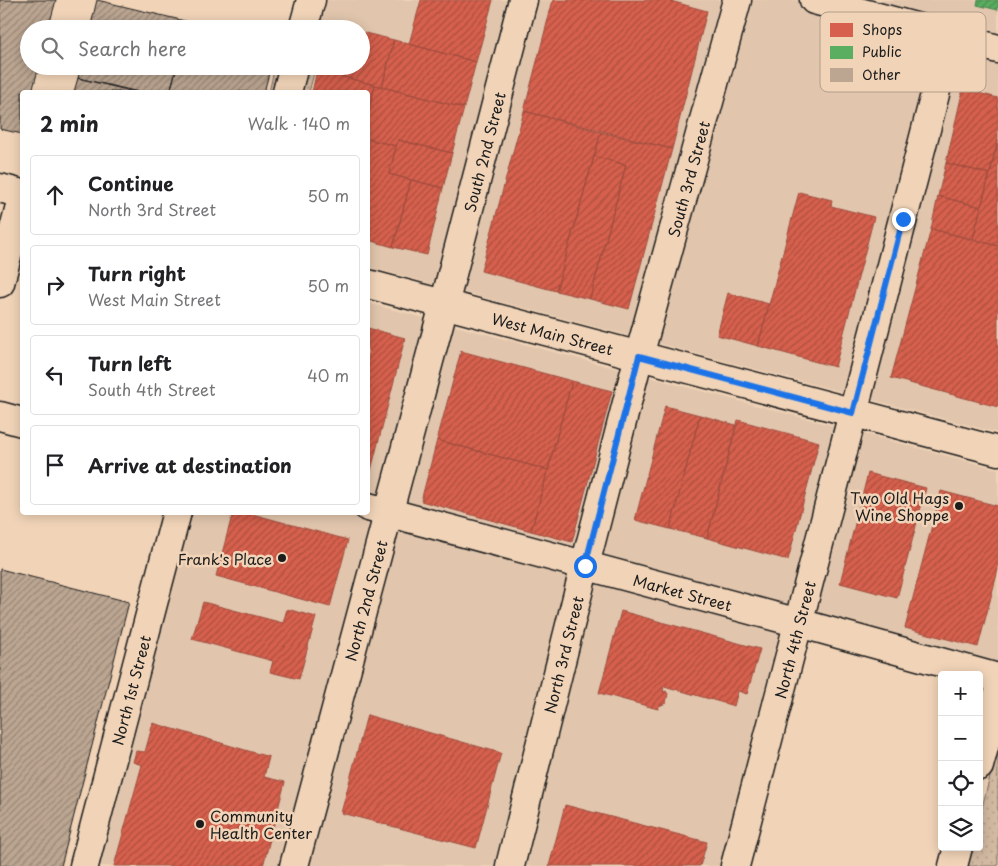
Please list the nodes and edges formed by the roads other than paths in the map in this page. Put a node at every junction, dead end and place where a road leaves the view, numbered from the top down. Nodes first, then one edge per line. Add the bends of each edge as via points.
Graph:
1 (311, 0) edge
2 (523, 0) edge
3 (737, 0) edge
4 (814, 0) edge
5 (859, 12) edge
6 (305, 20) edge
7 (292, 75) edge
8 (288, 90) edge
9 (936, 92) edge
10 (0, 188) edge
11 (20, 193) edge
12 (20, 206) edge
13 (0, 283) edge
14 (370, 285) edge
15 (444, 305) junction
16 (639, 356) junction
17 (853, 413) junction
18 (0, 416) edge
19 (20, 421) edge
20 (998, 451) edge
21 (378, 510) edge
22 (176, 515) edge
23 (585, 566) junction
24 (799, 623) junction
25 (998, 678) edge
26 (998, 695) edge
27 (980, 761) edge
28 (957, 851) edge
29 (84, 866) edge
30 (294, 866) edge
31 (510, 866) edge
32 (734, 866) edge
33 (953, 866) edge

1 - 6 street
2 - 15 street, South 2nd Street
3 - 16 street, South 3rd Street
4 - 5 street
7 - 8 street
9 - 17 street, North 4th Street
10 - 11 street
12 - 13 street
14 - 15 street, West Main Street
15 - 16 street, West Main Street
15 - 21 street, North 2nd Street
16 - 17 street, West Main Street
16 - 23 street, North 3rd Street
17 - 20 street, West Main Street
17 - 24 street, North 4th Street
18 - 19 street
21 - 23 street, Market Street
21 - 30 street, North 2nd Street
22 - 29 street, North 1st Street
23 - 24 street, Market Street
23 - 31 street, North 3rd Street
24 - 25 street, Market Street
24 - 32 street, North 4th Street
26 - 27 street
28 - 33 street

